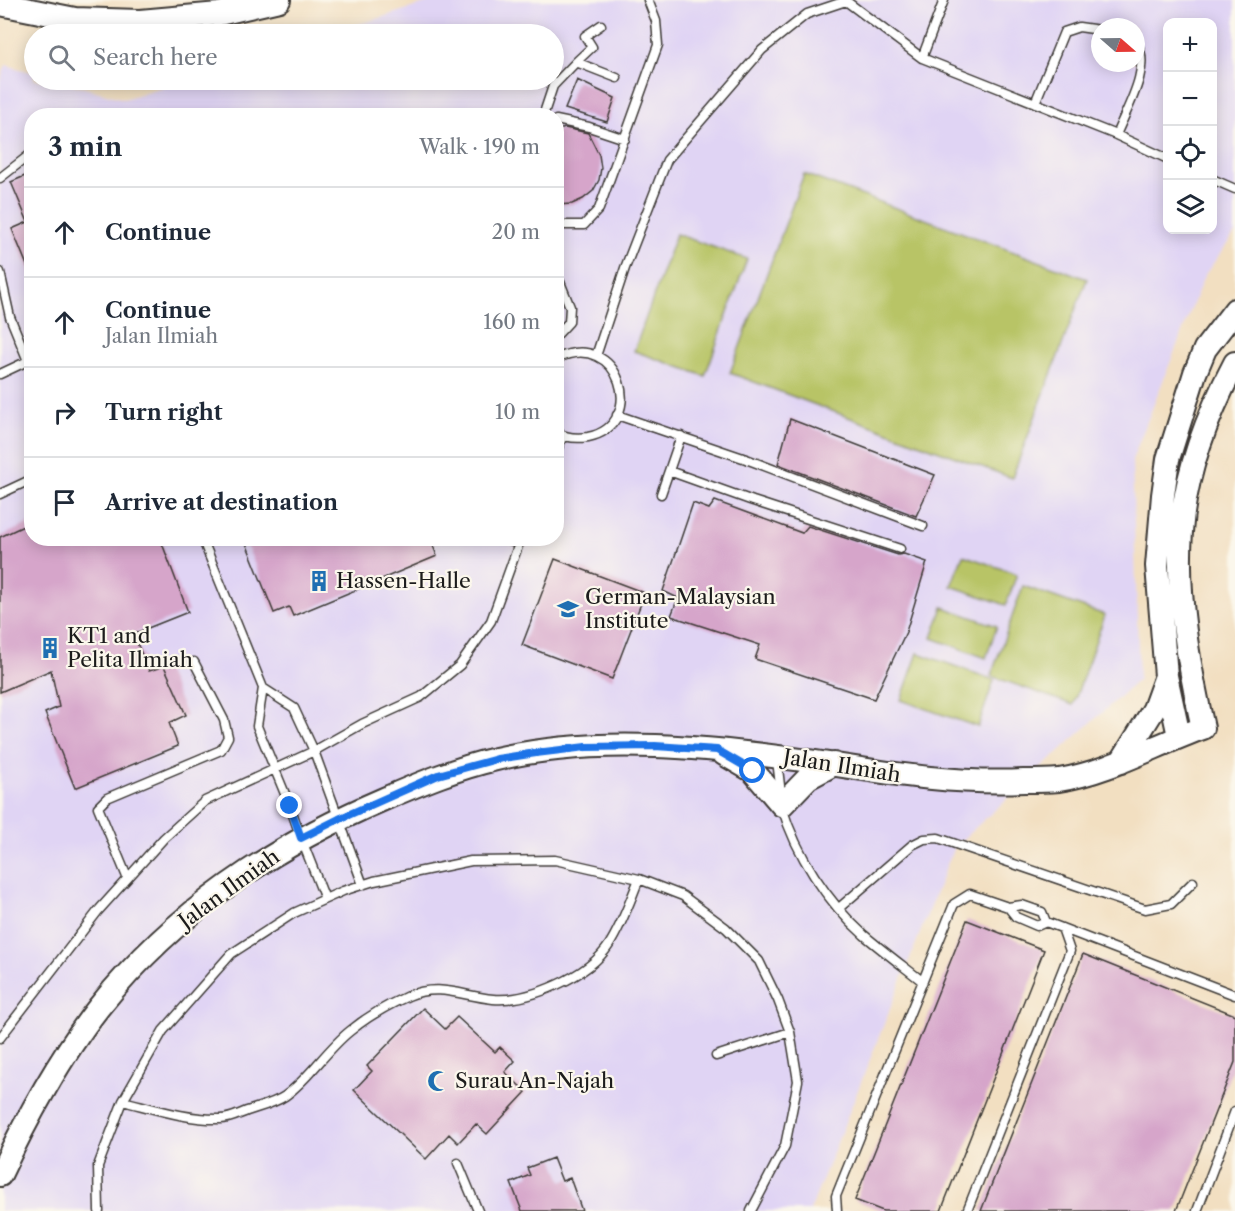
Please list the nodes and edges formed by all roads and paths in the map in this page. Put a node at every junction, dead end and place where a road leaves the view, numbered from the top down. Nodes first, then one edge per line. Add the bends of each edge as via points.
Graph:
1 (279, 0) edge
2 (648, 0) edge
3 (944, 0) edge
4 (0, 4) edge
5 (601, 25) dead end
6 (1091, 29) edge
7 (922, 58) junction
8 (576, 62) junction
9 (1141, 72) edge
10 (564, 75) edge
11 (617, 78) dead end
12 (552, 90) edge
13 (1035, 103) junction
14 (546, 108) edge
15 (564, 122) edge
16 (1116, 135) junction
17 (625, 139) junction
18 (1163, 157) edge
19 (24, 159) edge
20 (0, 178) edge
21 (1214, 180) edge
22 (1235, 189) edge
23 (564, 225) edge
24 (0, 273) edge
25 (564, 292) edge
26 (1235, 310) edge
27 (564, 327) edge
28 (24, 347) edge
29 (564, 356) edge
30 (597, 356) junction
31 (24, 363) edge
32 (1235, 363) edge
33 (0, 374) edge
34 (617, 415) junction
35 (564, 435) edge
36 (681, 436) junction
37 (669, 471) junction
38 (24, 483) edge
39 (0, 494) edge
40 (661, 494) dead end
41 (923, 526) dead end
42 (205, 546) edge
43 (518, 546) edge
44 (900, 549) dead end
45 (194, 662) dead end
46 (1166, 676) junction
47 (263, 688) junction
48 (1179, 736) junction
49 (717, 750) junction
50 (314, 751) junction
51 (776, 756) junction
52 (1121, 762) junction
53 (834, 764) junction
54 (275, 769) junction
55 (782, 805) junction
56 (339, 819) junction
57 (301, 838) junction
58 (128, 877) junction
59 (639, 879) junction
60 (1193, 882) dead end
61 (363, 885) junction
62 (325, 899) junction
63 (1008, 907) junction
64 (839, 908) junction
65 (1046, 922) junction
66 (1062, 928) junction
67 (922, 981) junction
68 (1235, 995) edge
69 (790, 1032) junction
70 (0, 1038) edge
71 (716, 1056) dead end
72 (123, 1101) junction
73 (1235, 1111) edge
74 (458, 1163) dead end
75 (0, 1175) edge
76 (99, 1211) edge
77 (478, 1211) edge
78 (751, 1211) edge
79 (837, 1211) edge
80 (967, 1211) edge
81 (1197, 1211) edge

1 - 4 street via 219,14 140,21 75,19
2 - 17 lane via 656,21 658,45
3 - 7 lane
5 - 8 lane via 585,36 592,48
6 - 13 lane via 1079,27 1064,32
7 - 13 lane
7 - 30 lane via 846,1 807,14 762,50 667,160 630,254
8 - 10 lane
8 - 11 lane
9 - 16 lane
12 - 14 lane
13 - 16 lane
15 - 17 lane
16 - 18 lane
17 - 23 lane via 598,209 584,225
19 - 20 lane
21 - 22 lane
24 - 28 lane via 10,317
25 - 27 lane via 570,307 569,322
26 - 46 street via 1205,349 1168,459 1157,566
29 - 30 lane via 583,352
30 - 34 lane via 617,374 622,388
31 - 33 lane
32 - 48 street, Jalan Ilmiah via 1202,435 1185,500 1181,533 1185,628 1203,728
34 - 35 lane via 608,428 594,436 579,439
34 - 36 lane
36 - 37 lane
36 - 41 lane
37 - 40 lane
37 - 44 lane
38 - 39 lane
42 - 47 lane
43 - 50 lane via 491,621 460,665 421,697
45 - 58 lane via 224,720 228,737 221,750 107,798 98,807
46 - 48 street
46 - 52 street via 1154,709
47 - 50 lane via 294,708
47 - 54 lane via 257,726
48 - 52 street, Jalan Ilmiah
49 - 51 street, Jalan Ilmiah
49 - 55 street via 753,771
49 - 56 street, Jalan Ilmiah via 586,747 497,759 438,775
50 - 54 lane
50 - 56 lane
51 - 53 street, Jalan Ilmiah
51 - 55 lane
52 - 53 street, Jalan Ilmiah via 1059,780 987,783 920,778
53 - 55 street via 808,778
54 - 57 lane
54 - 58 lane via 205,801
55 - 64 lane via 806,863
56 - 57 street, Jalan Ilmiah
56 - 61 lane
57 - 62 lane
57 - 75 street, Jalan Ilmiah via 256,864 201,905 153,947 99,1007 66,1054
58 - 70 lane
59 - 61 lane via 555,860 471,861
59 - 69 lane via 682,897 726,928 759,961
59 - 72 lane via 607,947 580,972 549,989 495,999 446,990 409,996 349,1032 283,1097 224,1119
60 - 64 lane via 1171,904 1145,909 938,838 924,839
61 - 62 lane
62 - 72 lane via 294,913 231,954 163,1031
63 - 65 lane via 1016,917 1037,926
63 - 65 lane via 1022,905 1042,912
63 - 67 lane via 970,894 954,904
64 - 67 lane via 862,933
65 - 66 lane
66 - 68 lane
66 - 80 lane via 1070,951
67 - 79 lane via 836,1196
69 - 71 lane
69 - 78 lane via 798,1082 784,1146
72 - 76 lane via 98,1166
73 - 81 lane
74 - 77 lane

